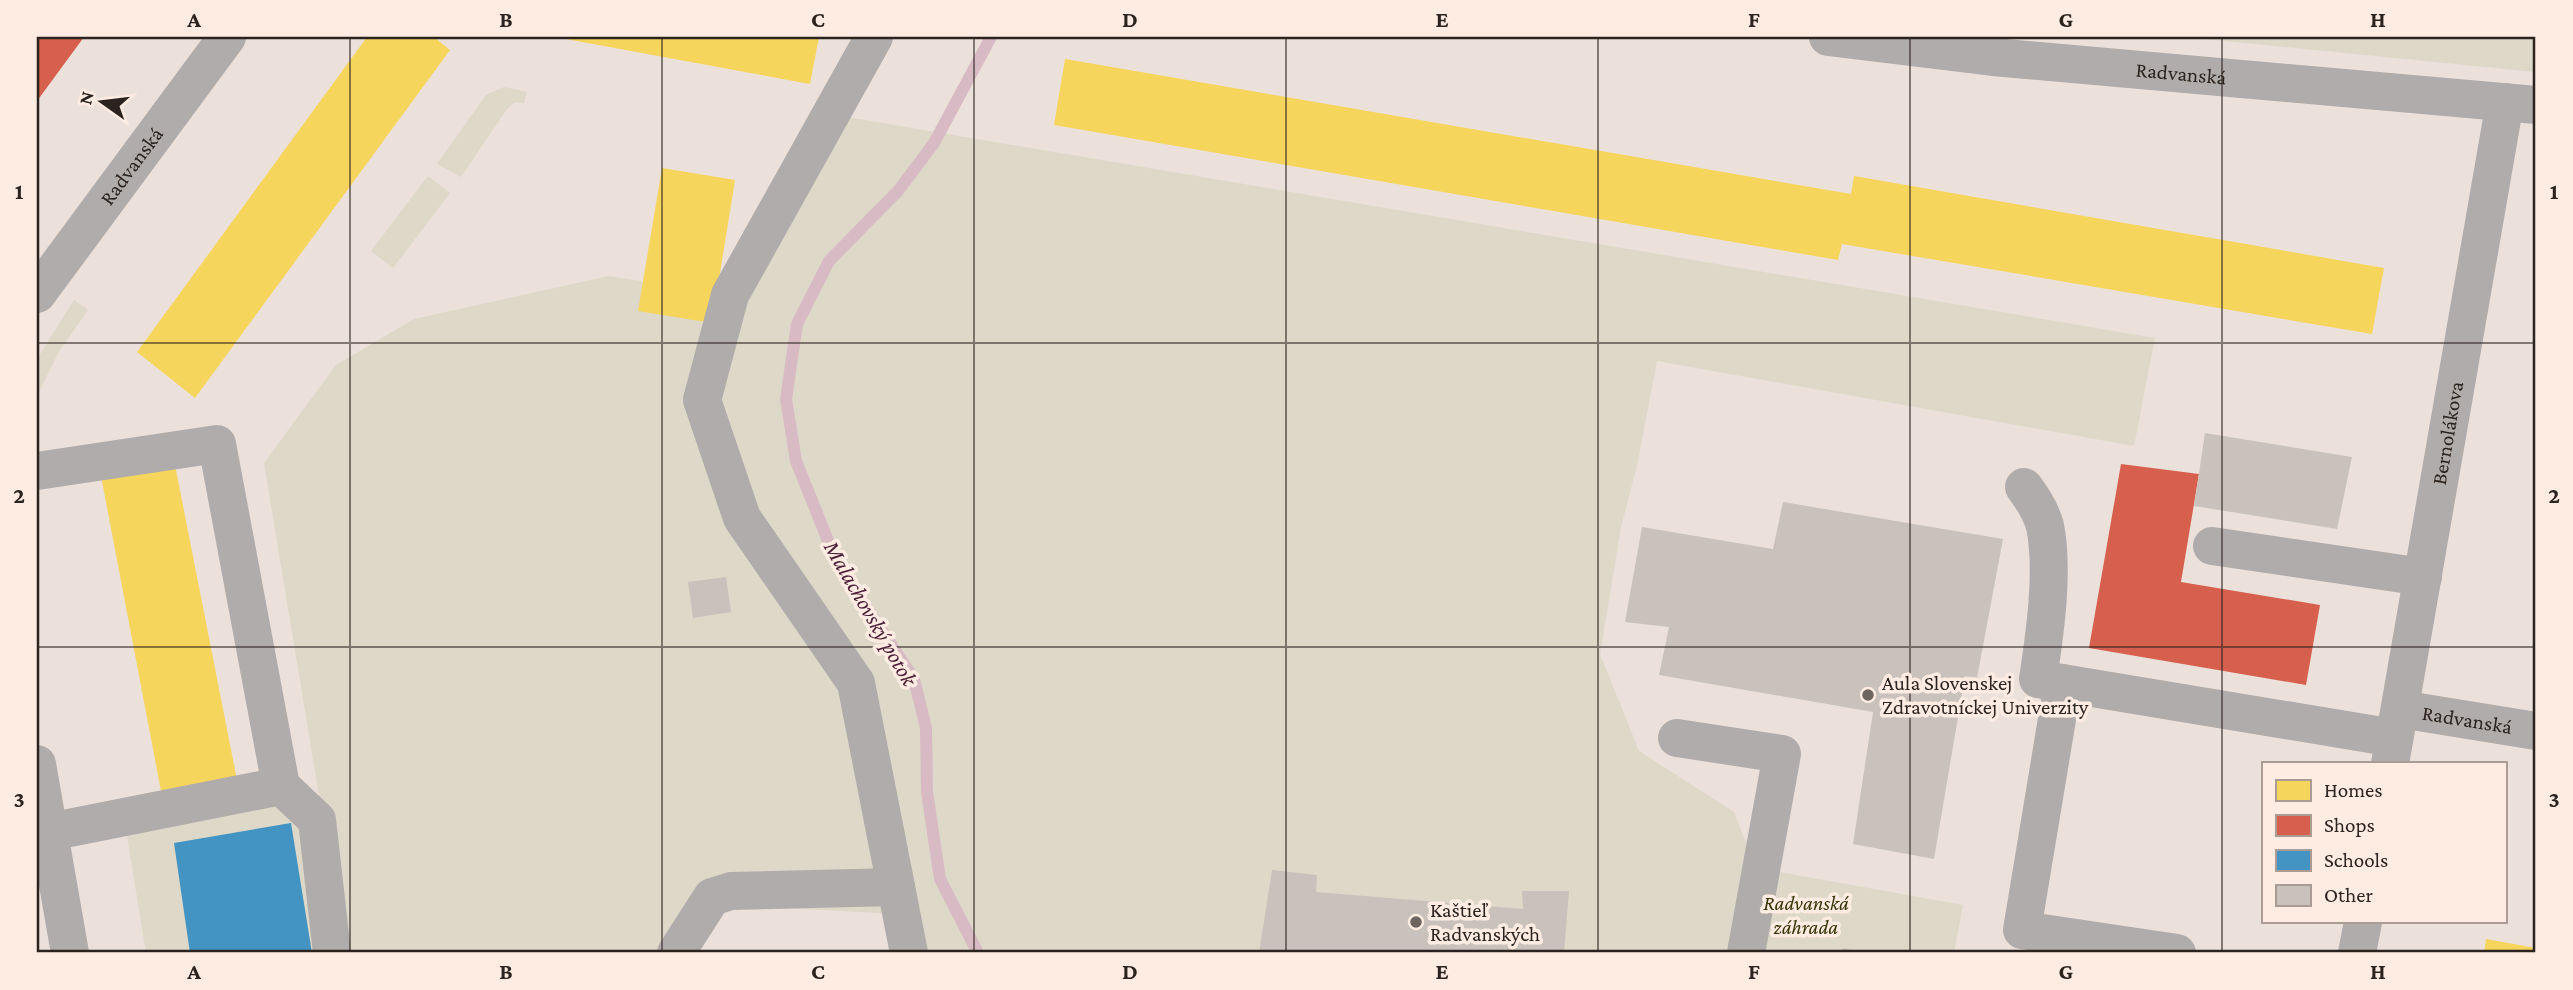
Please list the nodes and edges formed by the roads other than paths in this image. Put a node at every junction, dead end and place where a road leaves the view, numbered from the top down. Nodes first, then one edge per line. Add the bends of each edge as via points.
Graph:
1 (227, 37) edge
2 (874, 37) edge
3 (1828, 37) edge
4 (2521, 103) edge
5 (37, 294) edge
6 (37, 471) edge
7 (2024, 487) dead end
8 (2212, 546) dead end
9 (2423, 577) junction
10 (2063, 683) junction
11 (2536, 731) edge
12 (2395, 737) edge
13 (1677, 738) dead end
14 (37, 766) edge
15 (281, 786) junction
16 (49, 832) junction
17 (896, 887) junction
18 (2362, 923) edge
19 (71, 953) edge
20 (332, 953) edge
21 (676, 953) edge
22 (909, 953) edge
23 (1746, 953) edge
24 (2177, 953) edge
25 (2357, 953) edge

1 - 5 street, Radvanská
2 - 17 street via 730,295 702,400 742,518 856,683
3 - 4 street, Radvanská via 1993,57
4 - 9 street, Bernolákova
6 - 15 street via 217,444
7 - 10 street via 2045,526 2046,625 2038,679
8 - 9 street
9 - 12 street, Bernolákova
10 - 12 street, Radvanská
10 - 24 street via 2022,930
11 - 12 street, Radvanská
13 - 23 street via 1782,754
14 - 16 street
15 - 16 street
15 - 20 street via 317,820
16 - 19 street
17 - 21 street via 731,891 712,897
17 - 22 street
18 - 25 street

